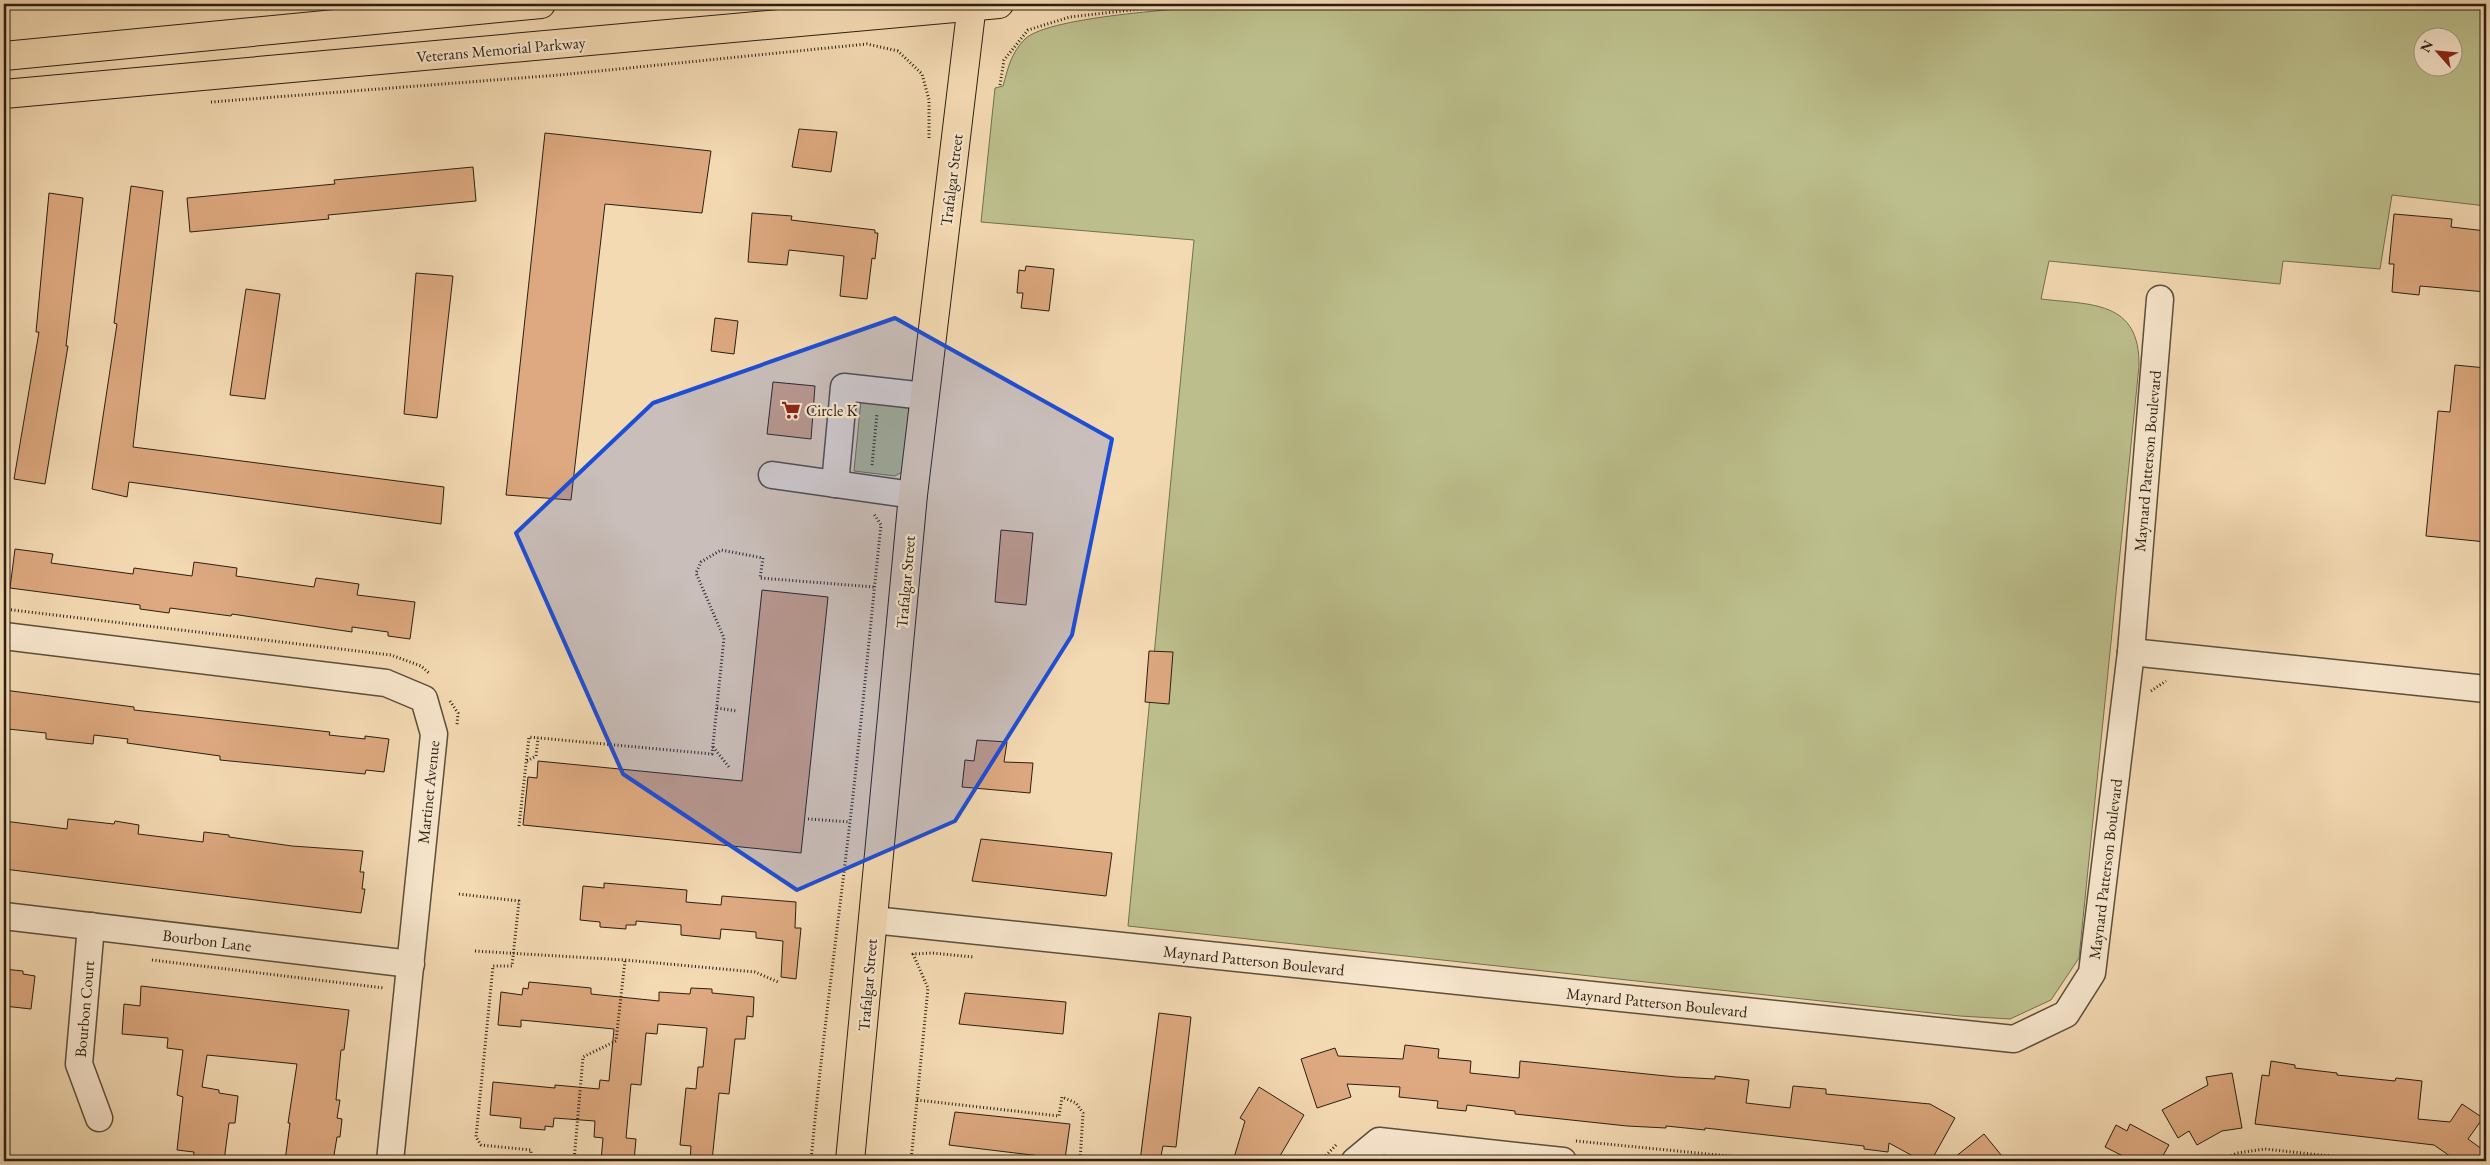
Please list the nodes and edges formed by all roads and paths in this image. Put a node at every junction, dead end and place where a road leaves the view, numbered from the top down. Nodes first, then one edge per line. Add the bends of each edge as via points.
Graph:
1 (542, 4) edge
2 (999, 4) edge
3 (1184, 4) edge
4 (972, 5) edge
5 (4, 56) edge
6 (1000, 85) dead end
7 (4, 94) edge
8 (209, 102) dead end
9 (928, 148) dead end
10 (2160, 299) dead end
11 (880, 391) junction
12 (925, 396) junction
13 (772, 475) dead end
14 (835, 484) junction
15 (869, 489) junction
16 (913, 495) junction
17 (874, 587) junction
18 (4, 609) edge
19 (4, 636) edge
20 (2131, 652) junction
21 (432, 675) dead end
22 (2168, 680) dead end
23 (2486, 689) edge
24 (2149, 693) dead end
25 (717, 708) junction
26 (737, 711) dead end
27 (538, 738) junction
28 (712, 746) junction
29 (526, 761) junction
30 (729, 767) dead end
31 (808, 819) dead end
32 (850, 822) junction
33 (519, 826) dead end
34 (459, 894) dead end
35 (4, 916) edge
36 (873, 920) junction
37 (91, 926) junction
38 (475, 951) dead end
39 (513, 954) junction
40 (913, 954) dead end
41 (148, 959) dead end
42 (625, 960) junction
43 (410, 964) junction
44 (778, 982) dead end
45 (392, 989) dead end
46 (917, 1100) junction
47 (99, 1118) dead end
48 (390, 1161) edge
49 (531, 1161) edge
50 (574, 1161) edge
51 (811, 1161) edge
52 (850, 1161) edge
53 (911, 1161) edge
54 (1080, 1161) edge
55 (1355, 1161) edge
56 (1563, 1161) edge
57 (2222, 1161) edge
58 (2376, 1161) edge

1 - 5 main road
2 - 4 main road, Veterans Memorial Parkway
3 - 6 path via 1070,17 1028,30 1004,60
4 - 7 main road, Veterans Memorial Parkway
4 - 12 main road, Trafalgar Street
8 - 9 path via 568,74 867,44 898,51 922,74 929,100
10 - 20 street, Maynard Patterson Boulevard
11 - 12 street
11 - 14 street via 844,387
11 - 15 path
12 - 16 main road, Trafalgar Street
13 - 14 street
14 - 15 street
15 - 16 street
15 - 17 path via 868,505 881,525
16 - 36 main road, Trafalgar Street
17 - 25 path via 760,578 763,558 721,550 701,562 696,573 724,638
17 - 32 path
18 - 21 path via 391,655 421,666
19 - 43 street, Martinet Avenue via 386,683 424,699 434,734
20 - 23 street
20 - 36 street, Maynard Patterson Boulevard via 2092,973 2066,1014 2014,1039
22 - 24 path
25 - 26 path
25 - 28 path
27 - 28 path via 712,754
27 - 29 path via 536,756
27 - 29 path via 529,737
28 - 30 path
29 - 33 path
31 - 32 path
32 - 51 path via 823,1028
34 - 39 path via 519,901
35 - 37 street, Bourbon Lane
36 - 52 main road, Trafalgar Street
37 - 43 street, Bourbon Lane
37 - 47 street, Bourbon Court via 79,1064
38 - 39 path
39 - 42 path
39 - 49 path via 512,966 493,966 476,1137 481,1145 532,1150
40 - 46 path via 928,988
41 - 45 path
42 - 44 path via 755,972
42 - 50 path via 616,1040 583,1057
43 - 48 street, Martinet Avenue
46 - 53 path
46 - 54 path via 1059,1116 1062,1097 1076,1103 1084,1114
55 - 56 street via 1379,1142
57 - 58 path via 2236,1153 2264,1149

